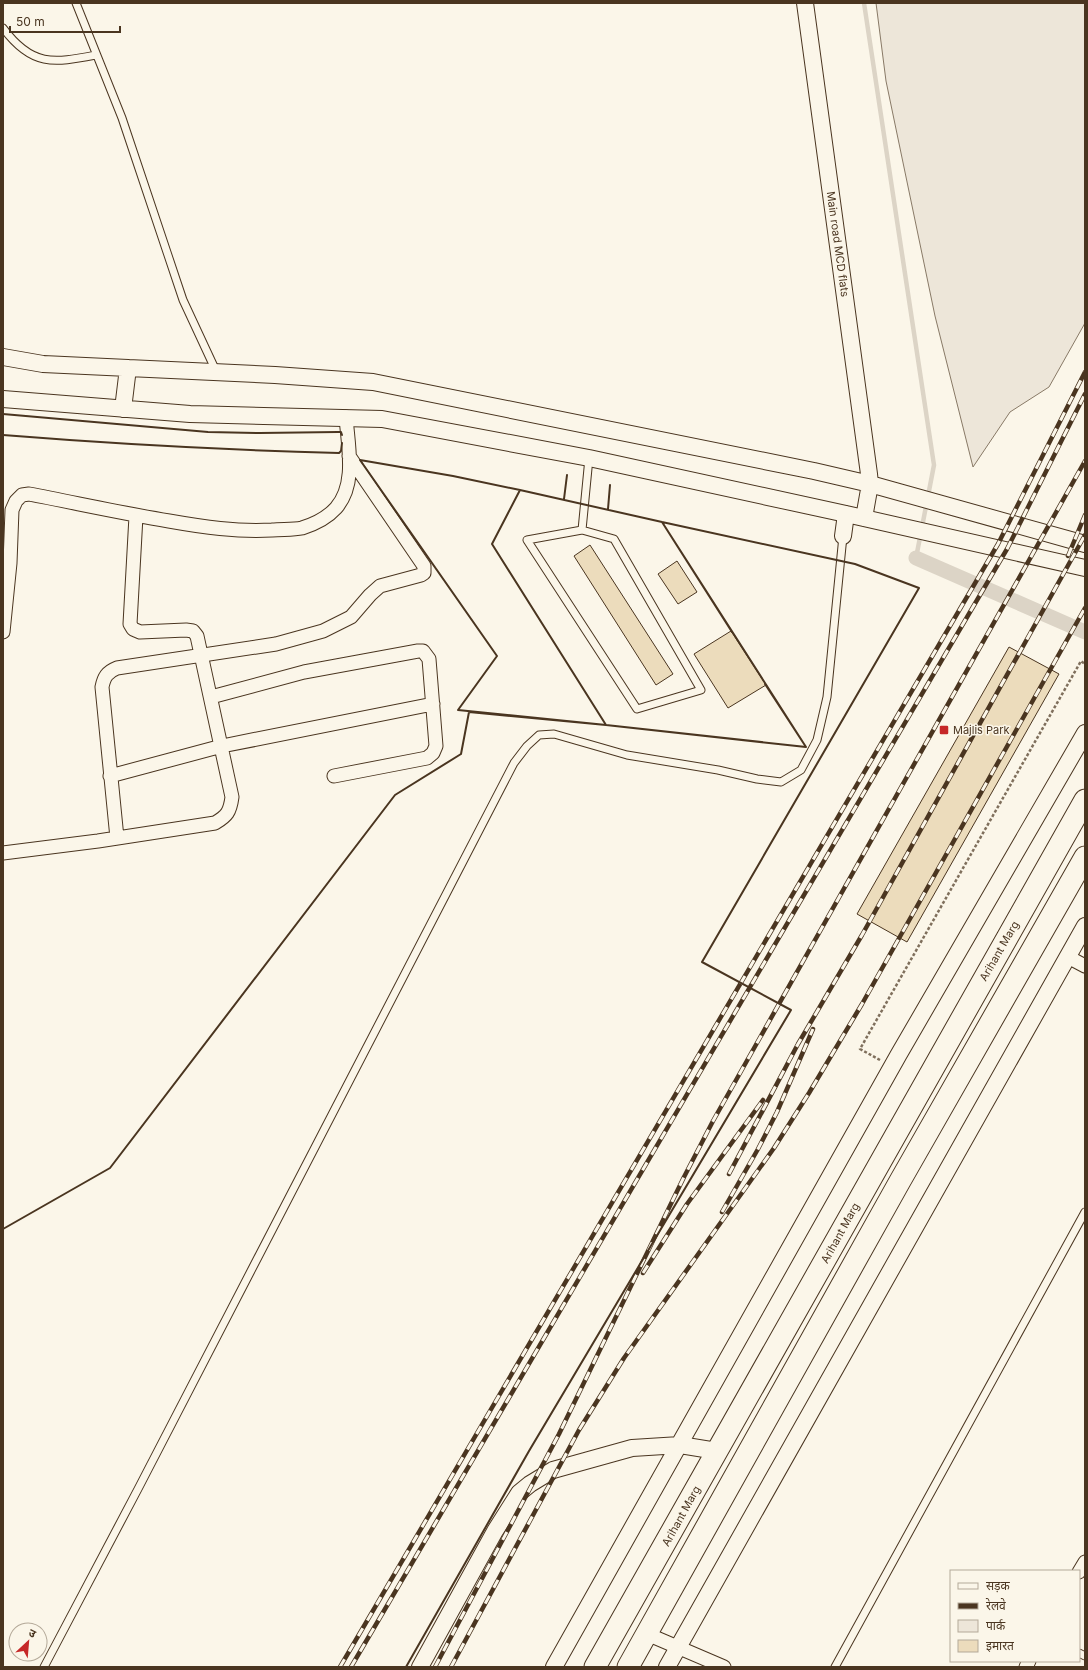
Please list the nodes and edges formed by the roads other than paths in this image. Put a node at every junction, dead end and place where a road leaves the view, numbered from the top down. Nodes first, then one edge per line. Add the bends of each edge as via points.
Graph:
1 (76, 3) edge
2 (805, 3) edge
3 (3, 28) edge
4 (96, 55) junction
5 (3, 357) edge
6 (128, 368) junction
7 (216, 372) junction
8 (3, 399) edge
9 (124, 409) junction
10 (346, 417) junction
11 (349, 456) junction
12 (589, 458) junction
13 (870, 484) junction
14 (846, 514) junction
15 (136, 516) junction
16 (864, 518) junction
17 (582, 530) junction
18 (843, 536) joint
19 (1085, 544) edge
20 (1085, 568) edge
21 (3, 632) edge
22 (202, 656) junction
23 (211, 697) junction
24 (433, 704) junction
25 (1085, 733) edge
26 (222, 746) junction
27 (110, 776) junction
28 (334, 776) dead end
29 (1085, 800) edge
30 (117, 838) junction
31 (3, 853) edge
32 (1085, 857) edge
33 (1085, 926) edge
34 (1068, 957) junction
35 (1085, 966) edge
36 (896, 1133) junction
37 (920, 1146) junction
38 (1085, 1212) edge
39 (680, 1445) junction
40 (717, 1451) junction
41 (647, 1634) junction
42 (679, 1647) junction
43 (44, 1667) edge
44 (420, 1667) edge
45 (554, 1667) edge
46 (595, 1667) edge
47 (628, 1667) edge
48 (667, 1667) edge
49 (724, 1667) edge
50 (835, 1667) edge

1 - 4 lane
2 - 13 street, Main road MCD flats
3 - 4 lane via 11,39 30,55 47,60 68,60
4 - 7 lane via 122,118 183,300
5 - 6 street via 43,364
6 - 7 street
6 - 9 street
7 - 13 street via 373,382
8 - 9 street
9 - 10 street via 190,414
10 - 11 street
10 - 12 street via 382,419
11 - 15 street via 348,483 345,494 336,508 324,519 301,528 256,531 211,528
11 - 22 street via 424,566 424,573 380,586 352,617 323,631 276,644
12 - 14 street
12 - 17 lane
13 - 16 street, Main road MCD flats
13 - 19 street
14 - 16 street
14 - 18 street
15 - 21 street via 29,494 22,495 12,510
15 - 22 street via 130,624 133,629 140,632 193,631 197,636
16 - 20 street
17 - 17 lane via 614,539 701,690 637,709 527,540
18 - 43 lane via 827,697 817,740 801,770 781,782 756,779 626,755 554,734 539,735 522,752
22 - 23 street
22 - 27 street via 117,668 110,670 104,677 102,687
23 - 24 street via 304,672 418,651 423,652 429,659
23 - 26 street
24 - 26 street
24 - 28 street via 436,746 427,758
25 - 39 street via 892,1067
26 - 27 street
26 - 30 street via 232,797 225,817 215,823
27 - 30 street
29 - 36 main road, Arihant Marg
30 - 31 street
32 - 37 main road
33 - 34 street
34 - 35 street
34 - 42 street
36 - 37 main road
36 - 40 main road, Arihant Marg
37 - 41 main road
38 - 50 lane
39 - 40 street
39 - 44 street via 632,1448 553,1470 518,1493
39 - 45 street
40 - 46 main road, Arihant Marg
41 - 42 street
41 - 47 main road
42 - 48 street
42 - 49 street

